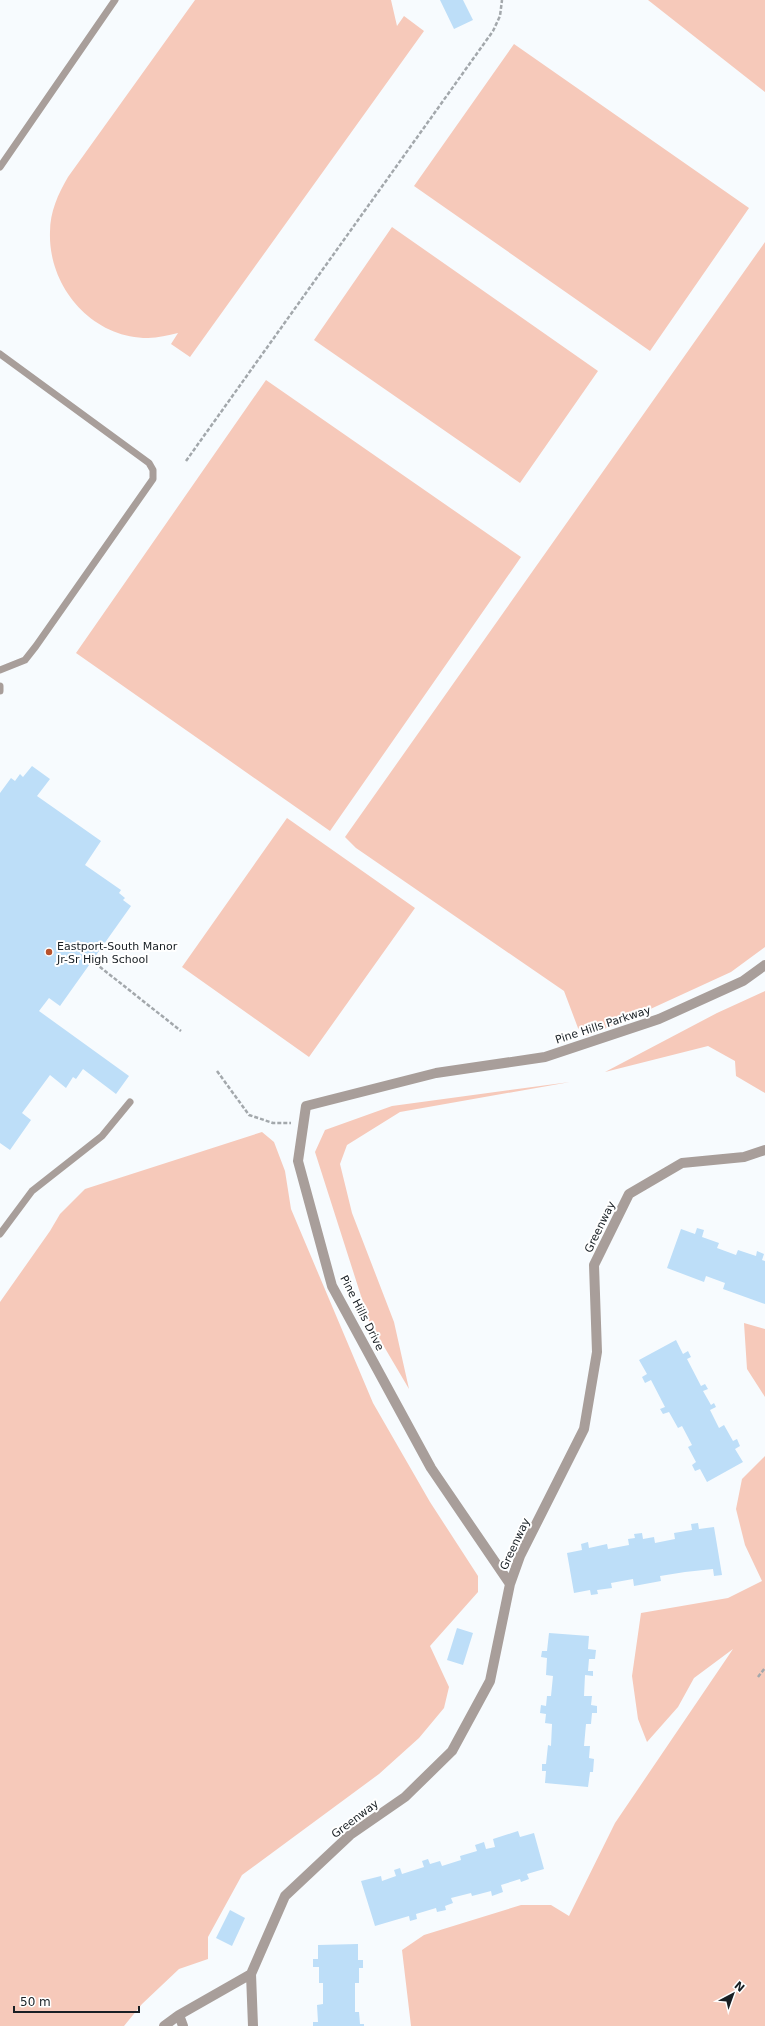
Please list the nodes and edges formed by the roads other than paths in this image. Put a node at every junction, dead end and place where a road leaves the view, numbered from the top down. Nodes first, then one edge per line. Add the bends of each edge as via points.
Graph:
1 (115, 0) edge
2 (0, 167) edge
3 (0, 354) edge
4 (0, 670) edge
5 (0, 686) edge
6 (0, 691) edge
7 (765, 965) edge
8 (436, 1073) joint
9 (130, 1102) dead end
10 (765, 1150) edge
11 (0, 1234) edge
12 (510, 1584) junction
13 (251, 1974) junction
14 (179, 2015) junction
15 (164, 2026) edge
16 (183, 2026) edge
17 (253, 2026) edge

1 - 2 lane
3 - 4 lane via 119,440 149,463 153,470 153,479 36,646 25,660
5 - 6 lane
7 - 8 street, Pine Hills Parkway via 742,982 659,1019 545,1057
8 - 12 street, Pine Hills Drive via 306,1106 298,1161 332,1286 431,1468
9 - 11 lane via 102,1136 32,1191
10 - 12 street, Greenway via 744,1157 682,1163 629,1194 594,1265 597,1352 584,1429 523,1551
12 - 13 street, Greenway via 490,1680 452,1752 405,1797 350,1835 285,1896
13 - 14 street
13 - 17 street, Greenway
14 - 15 street
14 - 16 street

